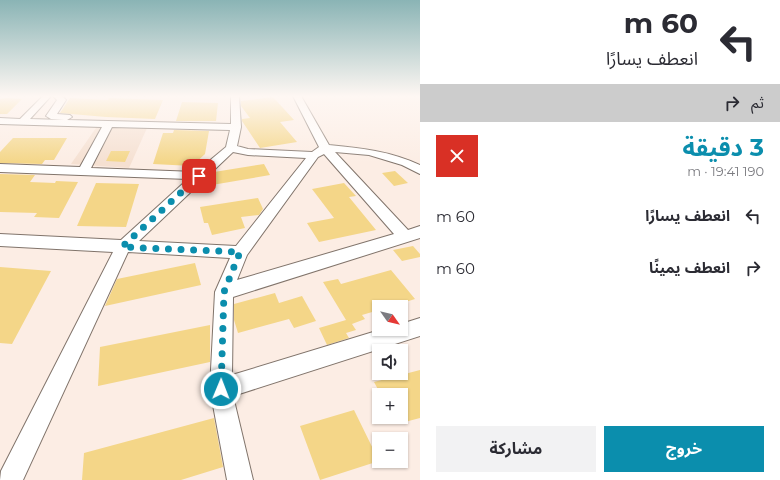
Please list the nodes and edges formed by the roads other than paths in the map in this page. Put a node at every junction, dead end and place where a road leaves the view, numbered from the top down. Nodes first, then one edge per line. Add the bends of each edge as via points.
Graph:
1 (25, 118) edge
2 (236, 118) edge
3 (309, 118) edge
4 (0, 121) edge
5 (22, 122) junction
6 (108, 124) junction
7 (236, 127) junction
8 (231, 148) junction
9 (325, 148) junction
10 (314, 155) junction
11 (0, 168) edge
12 (420, 170) edge
13 (83, 172) junction
14 (199, 176) junction
15 (420, 232) edge
16 (404, 236) junction
17 (0, 240) edge
18 (122, 247) junction
19 (240, 252) junction
20 (224, 292) junction
21 (420, 327) edge
22 (221, 389) junction
23 (10, 480) edge
24 (240, 480) edge

1 - 5 street
2 - 7 street
3 - 9 street
4 - 5 street
5 - 6 street
6 - 7 street
6 - 13 street
7 - 8 street
8 - 10 street via 248,152
8 - 14 street
9 - 10 street
9 - 12 street via 370,152
9 - 16 street
10 - 19 street
11 - 13 street
13 - 14 street
14 - 18 street
15 - 16 street
16 - 20 street
17 - 18 street
18 - 19 street
18 - 23 street
19 - 20 street
20 - 22 street
21 - 22 street
22 - 24 street

